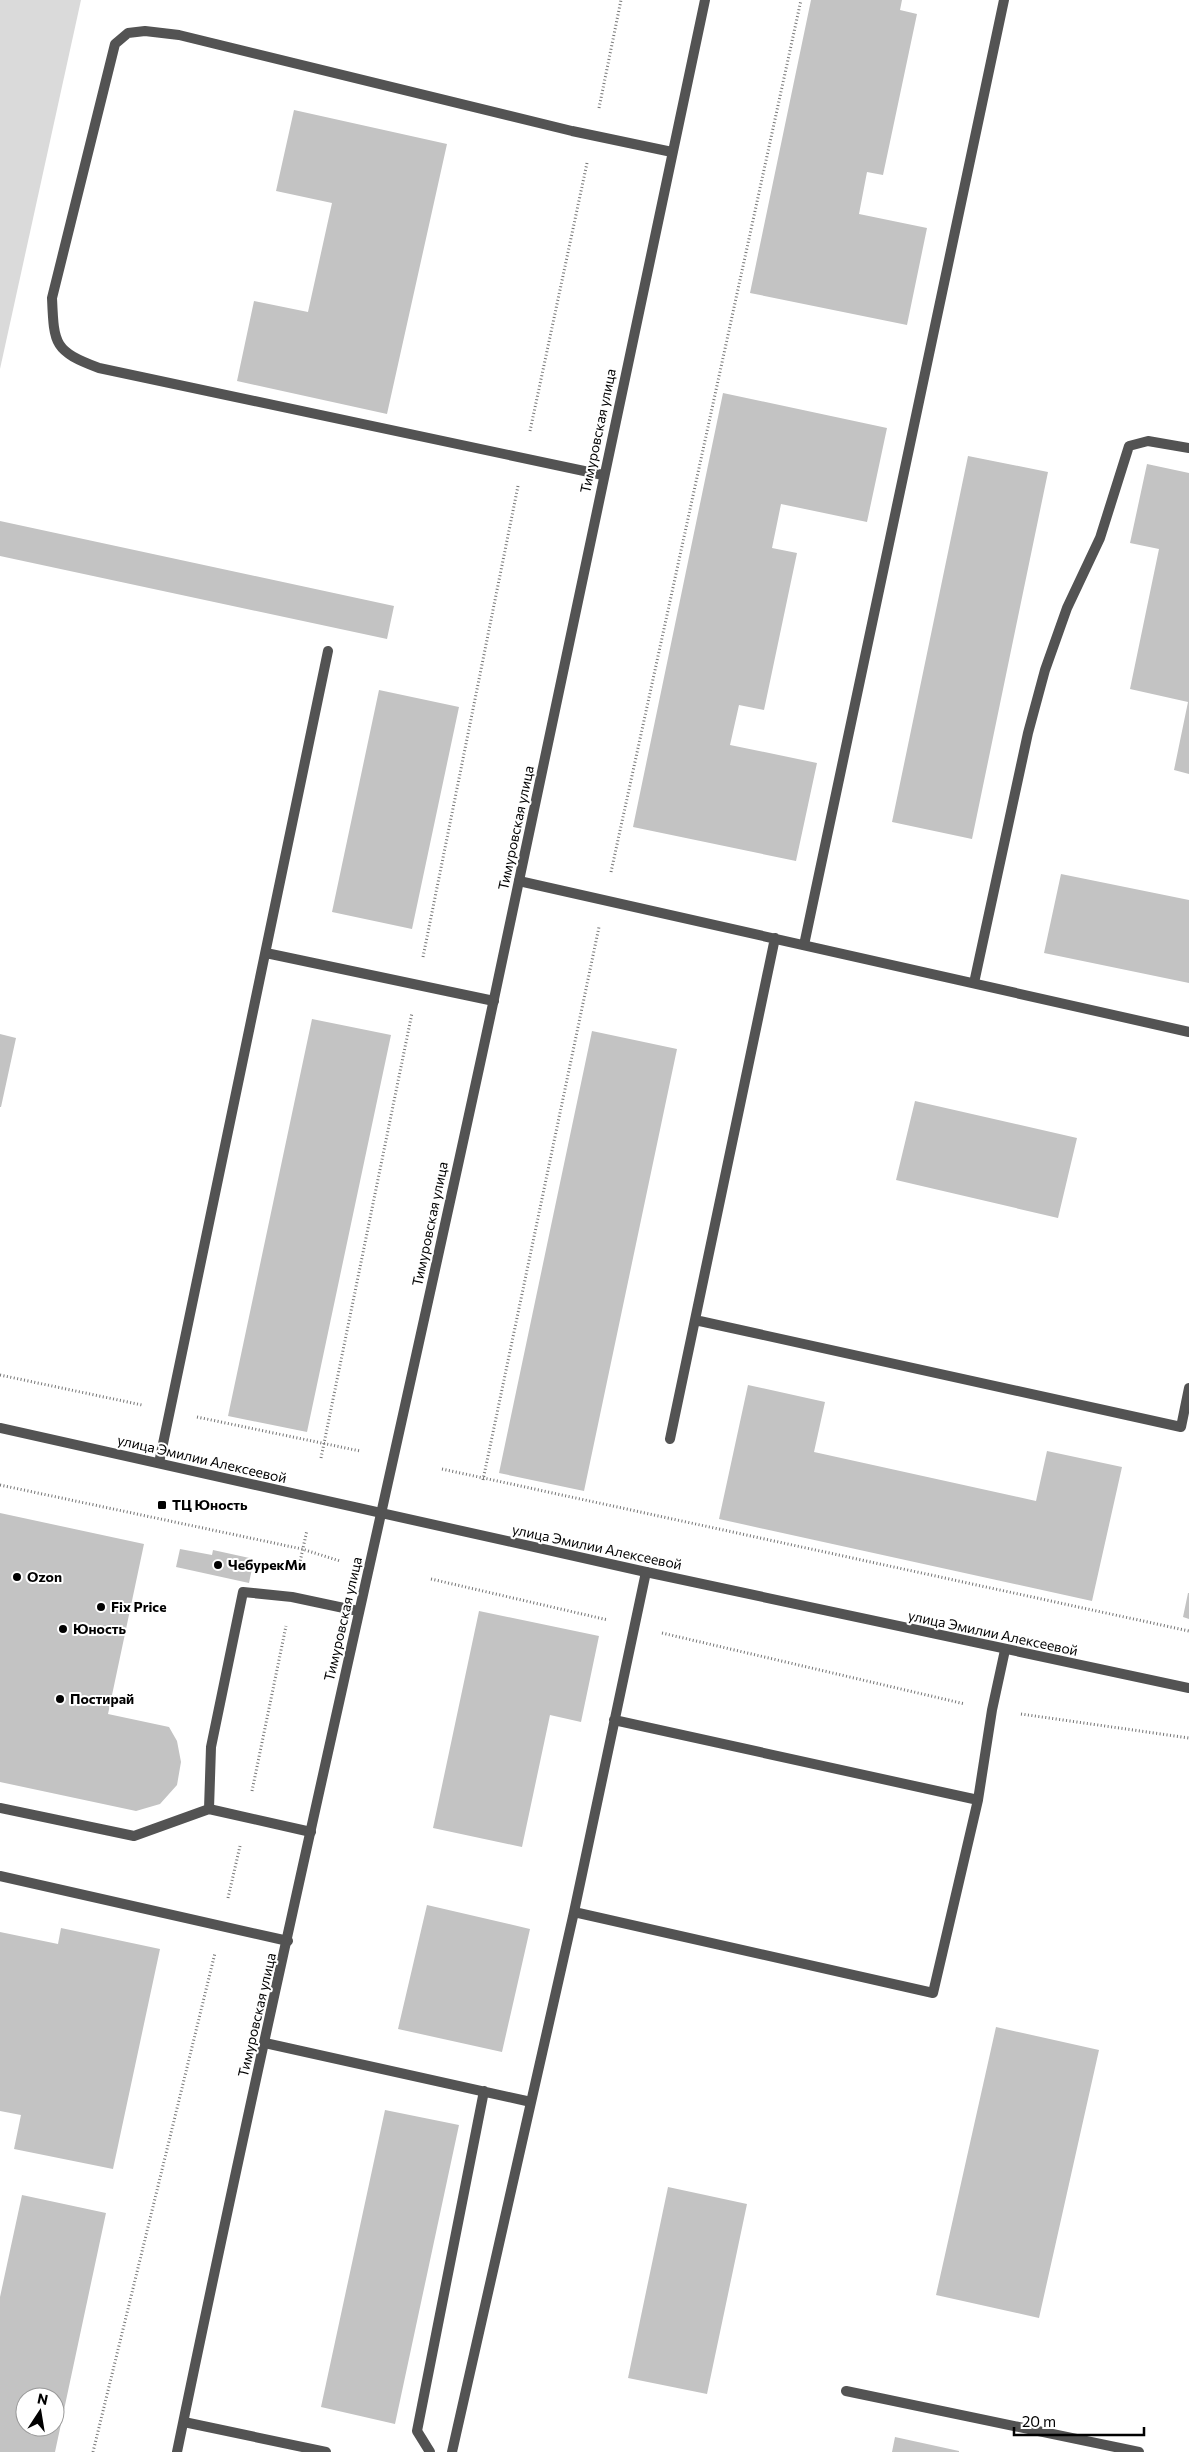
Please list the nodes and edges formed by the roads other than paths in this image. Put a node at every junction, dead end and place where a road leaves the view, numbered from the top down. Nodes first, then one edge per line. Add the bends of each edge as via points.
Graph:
1 (705, 0) edge
2 (1004, 0) edge
3 (672, 152) junction
4 (1189, 448) edge
5 (603, 475) junction
6 (328, 651) dead end
7 (519, 881) junction
8 (775, 938) junction
9 (804, 945) junction
10 (266, 953) junction
11 (974, 983) junction
12 (494, 1001) junction
13 (1189, 1032) edge
14 (695, 1320) junction
15 (1189, 1388) edge
16 (0, 1428) edge
17 (670, 1439) dead end
18 (159, 1463) junction
19 (380, 1513) junction
20 (646, 1572) junction
21 (358, 1611) junction
22 (1005, 1650) junction
23 (1189, 1688) edge
24 (614, 1720) junction
25 (978, 1800) junction
26 (0, 1808) edge
27 (209, 1809) junction
28 (311, 1832) junction
29 (0, 1876) edge
30 (574, 1912) junction
31 (288, 1941) junction
32 (265, 2042) junction
33 (484, 2090) junction
34 (531, 2102) junction
35 (846, 2390) dead end
36 (184, 2422) junction
37 (177, 2452) edge
38 (326, 2452) edge
39 (430, 2452) edge
40 (452, 2452) edge
41 (1139, 2452) edge

1 - 3 street, Тимуровская улица
2 - 9 street
3 - 5 street, Тимуровская улица
3 - 5 street via 179,35 145,31 128,33 114,44 52,298 54,336 71,357 99,368
4 - 11 street via 1148,441 1129,446 1100,538 1067,608 1045,670 1028,733
5 - 7 street, Тимуровская улица
6 - 10 street
7 - 8 street
7 - 12 street, Тимуровская улица
8 - 9 street
8 - 14 street
9 - 11 street
10 - 12 street
10 - 18 street
11 - 13 street
12 - 19 street, Тимуровская улица
14 - 15 street via 1181,1427
14 - 17 street
16 - 18 street, улица Эмилии Алексеевой
18 - 19 street, улица Эмилии Алексеевой
19 - 20 street, улица Эмилии Алексеевой
19 - 21 street, Тимуровская улица
20 - 22 street, улица Эмилии Алексеевой
20 - 24 street
21 - 27 street via 292,1597 243,1592 211,1746
21 - 28 street, Тимуровская улица
22 - 23 street, улица Эмилии Алексеевой
22 - 25 street
24 - 25 street
24 - 30 street
25 - 30 street via 933,1992
26 - 27 street via 134,1836
27 - 28 street
28 - 31 street, Тимуровская улица
29 - 31 street
30 - 34 street
31 - 32 street, Тимуровская улица
32 - 33 street
32 - 36 street, Тимуровская улица
33 - 34 street
33 - 39 street via 417,2431
34 - 40 street
35 - 41 street
36 - 37 street, Тимуровская улица
36 - 38 street

